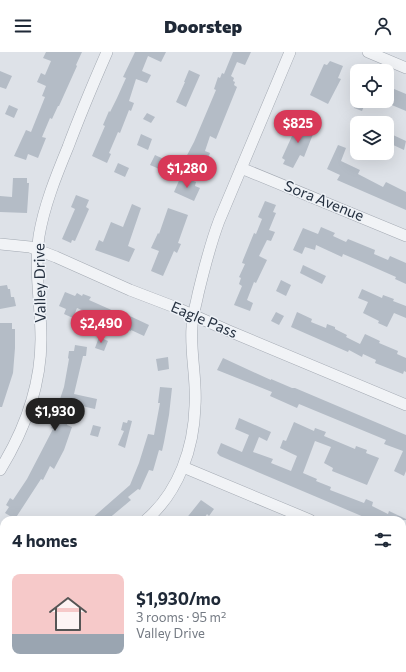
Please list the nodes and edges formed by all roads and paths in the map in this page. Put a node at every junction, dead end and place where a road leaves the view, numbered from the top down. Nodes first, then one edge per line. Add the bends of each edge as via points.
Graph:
1 (107, 52) edge
2 (290, 52) edge
3 (368, 52) edge
4 (406, 68) edge
5 (241, 168) junction
6 (406, 236) edge
7 (0, 244) edge
8 (38, 250) junction
9 (193, 316) junction
10 (406, 405) edge
11 (183, 467) junction
12 (0, 470) edge
13 (150, 516) edge
14 (300, 516) edge

1 - 8 street, Valley Drive via 52,188
2 - 5 street
3 - 4 street
5 - 6 street, Sora Avenue
5 - 9 street via 211,242
7 - 8 street, Eagle Pass via 22,245
8 - 9 street, Eagle Pass
8 - 12 street, Valley Drive via 40,368 24,423
9 - 10 street, Eagle Pass
9 - 11 street via 196,405
11 - 13 street via 161,505
11 - 14 street

